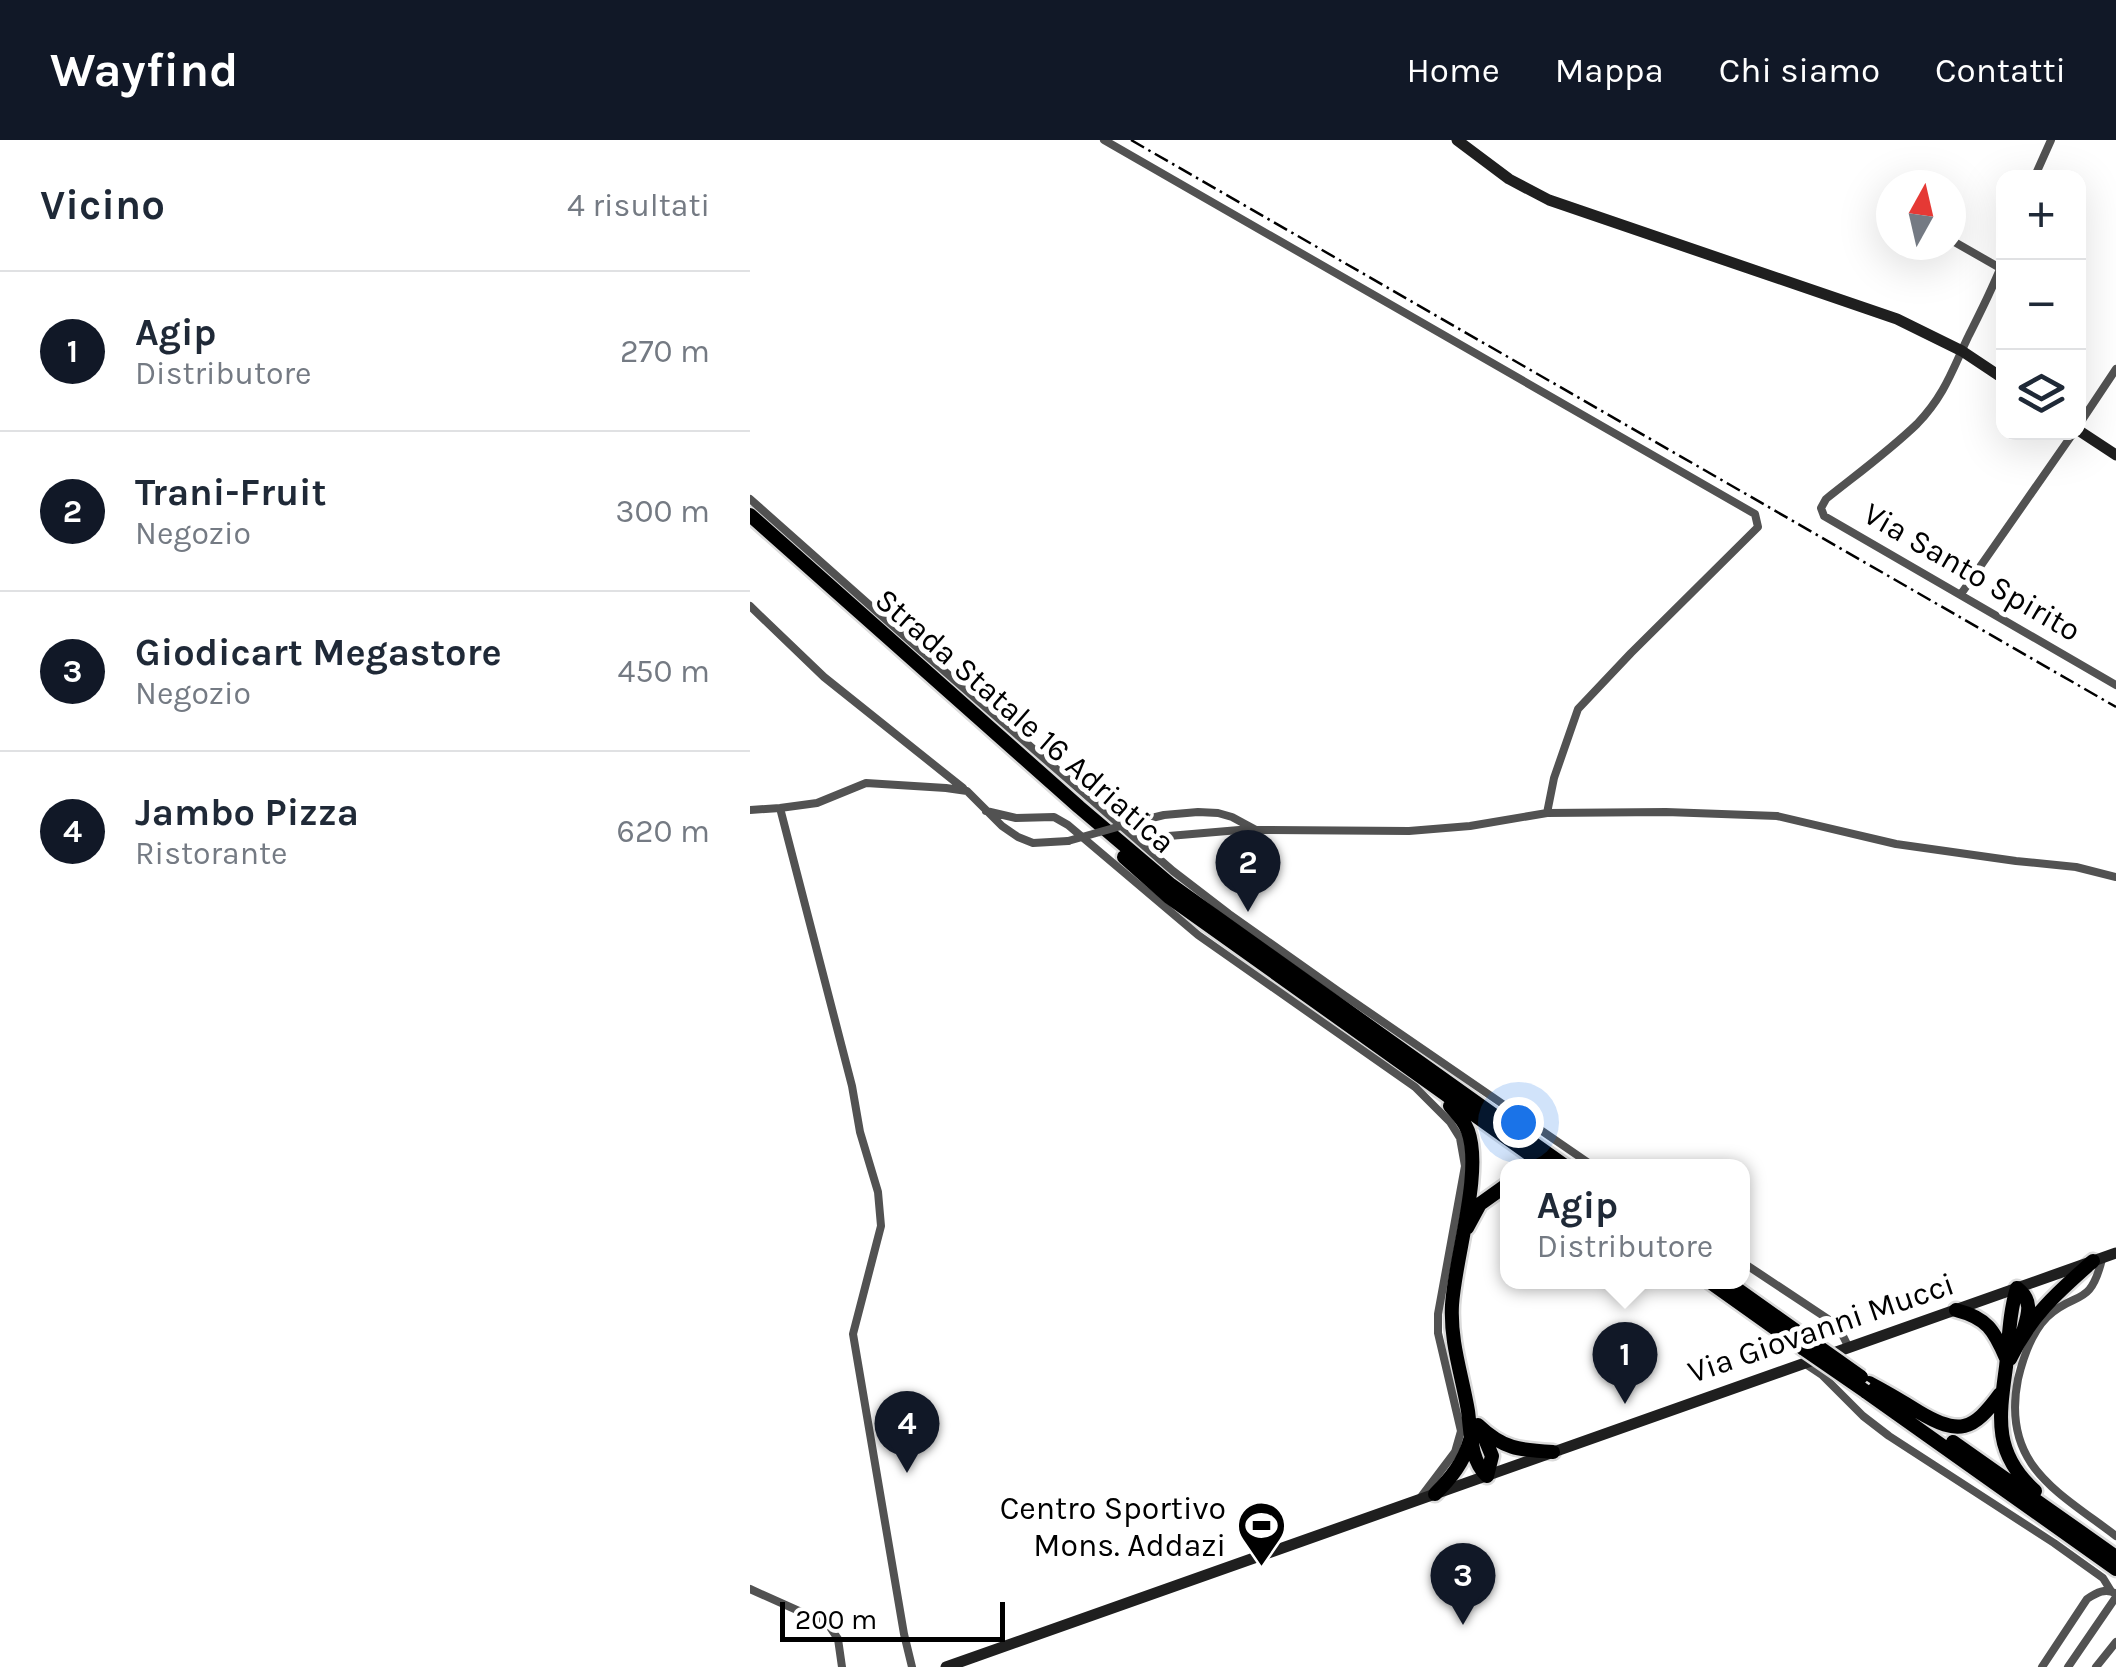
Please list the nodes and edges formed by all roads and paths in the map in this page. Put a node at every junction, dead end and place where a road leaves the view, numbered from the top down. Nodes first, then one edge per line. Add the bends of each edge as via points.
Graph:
1 (1104, 140) edge
2 (1457, 140) edge
3 (2050, 140) edge
4 (2037, 170) edge
5 (1966, 247) edge
6 (1996, 260) edge
7 (1996, 276) edge
8 (1962, 351) junction
9 (2116, 369) edge
10 (1996, 374) edge
11 (2086, 415) edge
12 (2086, 435) edge
13 (2069, 440) edge
14 (2116, 455) edge
15 (750, 498) edge
16 (750, 515) edge
17 (750, 524) edge
18 (1961, 594) junction
19 (750, 606) edge
20 (2116, 685) edge
21 (966, 791) junction
22 (780, 808) junction
23 (750, 810) edge
24 (986, 811) junction
25 (1547, 813) junction
26 (1256, 830) junction
27 (1143, 844) junction
28 (2116, 877) edge
29 (1408, 1069) junction
30 (1536, 1159) edge
31 (1556, 1159) edge
32 (1582, 1159) edge
33 (1500, 1189) edge
34 (1462, 1238) junction
35 (2116, 1254) edge
36 (2097, 1260) junction
37 (1750, 1267) edge
38 (2017, 1288) junction
39 (1720, 1289) edge
40 (1735, 1289) edge
41 (1956, 1310) junction
42 (2023, 1332) junction
43 (1849, 1348) junction
44 (1807, 1352) junction
45 (2006, 1363) junction
46 (1867, 1387) junction
47 (2000, 1393) junction
48 (1474, 1430) junction
49 (1553, 1452) junction
50 (1487, 1476) junction
51 (1427, 1497) junction
52 (2049, 1510) junction
53 (2116, 1536) edge
54 (2116, 1557) edge
55 (2116, 1569) edge
56 (750, 1589) edge
57 (2114, 1594) edge
58 (2116, 1642) edge
59 (842, 1667) edge
60 (912, 1667) edge
61 (946, 1667) edge
62 (2042, 1667) edge
63 (2068, 1667) edge
64 (2096, 1667) edge

1 - 25 street via 1755,514 1758,527 1578,709
2 - 8 main road via 1548,200 1897,319
3 - 4 street
5 - 6 street
7 - 8 street, Via Santo Spirito
8 - 10 main road
8 - 18 street, Via Santo Spirito via 1917,424 1821,508 1824,516
9 - 11 street
12 - 14 main road
13 - 18 street
15 - 27 street
16 - 31 highway, Strada Statale 16 Adriatica via 1171,886
17 - 29 highway, Strada Statale 16 Adriatica via 1169,897
18 - 20 street, Via Santo Spirito
19 - 21 street via 824,677
21 - 22 street via 866,783
21 - 24 street
22 - 23 street
22 - 60 street via 878,1192 881,1226 854,1334
24 - 26 street, bridge via 1033,842 1068,841 1198,812
24 - 51 street via 1068,825 1198,935 1415,1087 1450,1122 1465,1166 1438,1334 1460,1441
25 - 26 street via 1409,831
25 - 28 street via 1777,816 1896,844
26 - 27 street via 1156,837
27 - 32 street via 1229,914
29 - 30 highway, Strada Statale 16 Adriatica
29 - 34 highway via 1467,1129 1473,1160
33 - 34 highway via 1480,1204
34 - 48 highway via 1453,1339
35 - 36 main road, Via Giovanni Mucci
36 - 38 main road, Via Giovanni Mucci
36 - 42 highway
36 - 53 street via 2088,1293 2047,1317 2026,1351 2015,1415 2032,1467
37 - 43 street via 1830,1321
38 - 41 main road, Via Giovanni Mucci
38 - 42 highway via 2029,1308
38 - 45 highway
39 - 44 highway
40 - 44 highway
41 - 43 main road, Via Giovanni Mucci
41 - 45 highway via 1987,1324
42 - 45 highway
43 - 44 main road, Via Giovanni Mucci
44 - 46 highway, bridge
44 - 49 main road, Via Giovanni Mucci
44 - 57 street via 1863,1416 2054,1543 2103,1578
45 - 47 highway
46 - 47 highway via 1953,1427 1981,1417
46 - 52 highway
46 - 55 highway
47 - 52 highway via 2006,1450
48 - 49 highway via 1521,1450
48 - 50 highway via 1490,1447
48 - 51 highway via 1450,1480
49 - 50 main road, Via Giovanni Mucci
50 - 51 main road, Via Giovanni Mucci
51 - 61 main road, Via Giovanni Mucci
52 - 54 highway
56 - 59 street via 828,1624
57 - 62 street via 2087,1599
57 - 63 street
58 - 64 street

